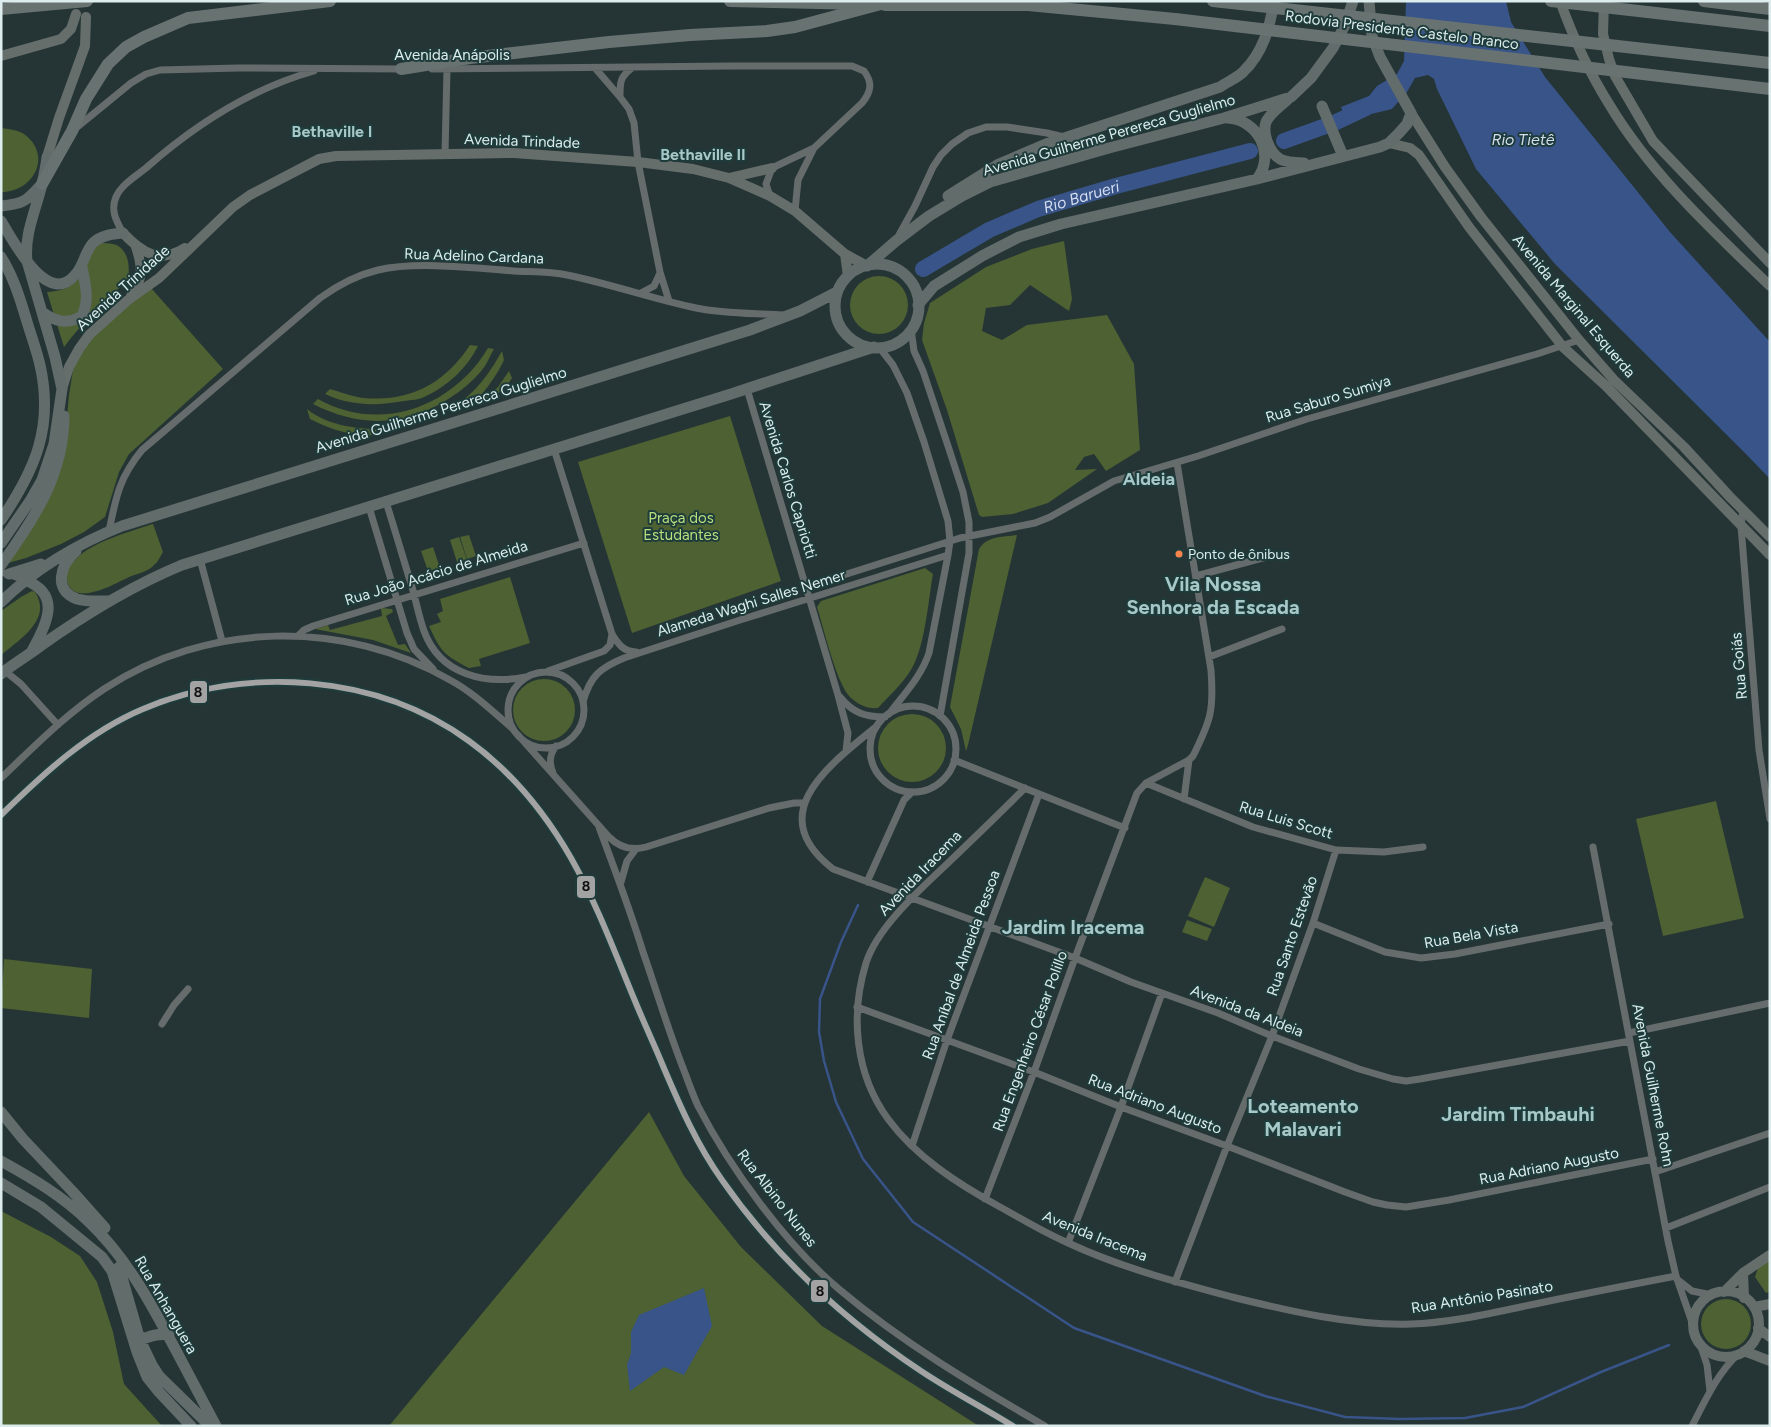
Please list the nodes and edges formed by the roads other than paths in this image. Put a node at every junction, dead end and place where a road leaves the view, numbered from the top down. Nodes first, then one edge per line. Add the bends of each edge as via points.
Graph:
1 (87, 1) edge
2 (330, 1) edge
3 (730, 1) edge
4 (1213, 1) edge
5 (1274, 1) edge
6 (1353, 1) edge
7 (1369, 1) edge
8 (1551, 1) edge
9 (1560, 1) edge
10 (1604, 1) edge
11 (1704, 1) edge
12 (887, 3) edge
13 (1770, 8) edge
14 (1, 9) edge
15 (76, 14) dead end
16 (86, 17) dead end
17 (1770, 26) edge
18 (1, 56) edge
19 (1770, 63) edge
20 (595, 68) junction
21 (632, 68) junction
22 (322, 69) junction
23 (400, 69) junction
24 (447, 69) junction
25 (1770, 89) edge
26 (620, 97) junction
27 (1291, 97) junction
28 (1322, 106) dead end
29 (1410, 110) junction
30 (1224, 118) junction
31 (72, 131) junction
32 (1066, 137) junction
33 (1389, 143) junction
34 (814, 148) junction
35 (1109, 148) junction
36 (445, 153) junction
37 (1343, 156) junction
38 (47, 157) joint
39 (638, 162) junction
40 (1316, 164) junction
41 (772, 168) junction
42 (729, 178) junction
43 (1256, 179) junction
44 (42, 184) junction
45 (770, 196) junction
46 (1, 206) edge
47 (795, 211) junction
48 (1, 221) edge
49 (123, 233) junction
50 (906, 233) junction
51 (198, 240) junction
52 (896, 241) junction
53 (136, 247) junction
54 (845, 254) junction
55 (1, 257) edge
56 (27, 261) junction
57 (1770, 263) edge
58 (82, 266) junction
59 (867, 266) junction
60 (660, 272) junction
61 (848, 276) junction
62 (1770, 286) edge
63 (837, 292) junction
64 (641, 293) junction
65 (128, 300) junction
66 (669, 301) junction
67 (918, 305) junction
68 (42, 312) junction
69 (789, 315) junction
70 (911, 329) junction
71 (1579, 340) junction
72 (1563, 346) junction
73 (877, 347) junction
74 (62, 389) junction
75 (747, 389) junction
76 (554, 449) junction
77 (1177, 463) junction
78 (386, 502) junction
79 (369, 507) junction
80 (1743, 510) junction
81 (1, 520) edge
82 (1741, 526) junction
83 (109, 531) junction
84 (970, 535) junction
85 (1770, 536) edge
86 (950, 541) junction
87 (2, 542) edge
88 (584, 543) junction
89 (82, 545) junction
90 (948, 555) junction
91 (1770, 555) edge
92 (1266, 557) dead end
93 (54, 559) junction
94 (200, 559) junction
95 (1, 565) edge
96 (5, 573) edge
97 (1196, 576) junction
98 (25, 580) junction
99 (806, 587) junction
100 (414, 594) junction
101 (397, 599) junction
102 (810, 599) junction
103 (110, 601) junction
104 (1, 602) edge
105 (1282, 629) dead end
106 (612, 634) junction
107 (300, 636) junction
108 (222, 641) junction
109 (642, 652) junction
110 (32, 653) junction
111 (1209, 657) junction
112 (546, 672) junction
113 (3, 673) edge
114 (437, 673) junction
115 (526, 677) junction
116 (838, 695) junction
117 (583, 702) junction
118 (887, 715) junction
119 (940, 716) junction
120 (58, 725) junction
121 (877, 726) junction
122 (515, 732) junction
123 (556, 746) junction
124 (846, 751) junction
125 (954, 760) junction
126 (1190, 760) junction
127 (554, 775) junction
128 (1, 778) edge
129 (1146, 783) junction
130 (1025, 788) junction
131 (912, 792) junction
132 (1039, 794) junction
133 (1184, 799) junction
134 (804, 803) junction
135 (1770, 820) edge
136 (599, 827) junction
137 (1125, 828) junction
138 (1423, 847) dead end
139 (1593, 848) dead end
140 (636, 849) junction
141 (1336, 850) junction
142 (621, 882) junction
143 (867, 882) junction
144 (912, 898) junction
145 (1313, 923) junction
146 (1609, 924) junction
147 (988, 926) junction
148 (1075, 958) junction
149 (188, 989) dead end
150 (1162, 993) junction
151 (1770, 1004) edge
152 (857, 1007) junction
153 (162, 1024) dead end
154 (1272, 1036) junction
155 (1629, 1037) junction
156 (947, 1040) junction
157 (1034, 1072) junction
158 (1121, 1107) junction
159 (1, 1112) edge
160 (1770, 1133) edge
161 (912, 1146) junction
162 (1227, 1146) junction
163 (1653, 1158) junction
164 (1, 1161) edge
165 (1656, 1172) junction
166 (1, 1183) edge
167 (1770, 1187) edge
168 (985, 1199) junction
169 (1666, 1228) junction
170 (1068, 1243) junction
171 (1770, 1255) edge
172 (121, 1258) junction
173 (1743, 1273) junction
174 (135, 1276) junction
175 (1677, 1278) junction
176 (1175, 1282) junction
177 (1724, 1292) junction
178 (1712, 1295) junction
179 (1744, 1298) junction
180 (1770, 1304) edge
181 (1754, 1307) junction
182 (1693, 1325) junction
183 (1758, 1328) junction
184 (169, 1335) junction
185 (1770, 1337) edge
186 (140, 1340) junction
187 (1700, 1344) junction
188 (137, 1352) junction
189 (1741, 1353) junction
190 (1770, 1360) edge
191 (1710, 1391) junction
192 (192, 1426) edge
193 (210, 1426) edge
194 (216, 1426) edge
195 (1045, 1426) edge
196 (1692, 1426) edge

1 - 14 highway
2 - 31 highway via 188,18 144,37 126,47 108,64 86,99
3 - 12 highway, Rodovia Presidente Castelo Branco
4 - 19 highway, Rodovia Presidente Castelo Branco, bridge
5 - 32 main road via 1264,40 1256,57 1242,73 1220,86
6 - 27 main road, Avenida Guilherme Perereca Guglielmo via 1324,62
7 - 29 main road, Avenida Marginal Esquerda via 1372,36
8 - 17 highway, bridge
9 - 62 main road via 1594,79 1631,136 1675,191
10 - 57 main road via 1603,34 1609,59 1615,76 1652,140
11 - 13 highway
12 - 23 highway via 767,31 609,42
12 - 25 highway, Rodovia Presidente Castelo Branco, bridge via 1028,6 1175,19
15 - 18 main road via 61,40
16 - 38 main road via 86,46
20 - 21 street, Avenida Anápolis
20 - 24 street, Avenida Anápolis
20 - 26 street
21 - 26 street via 624,73
21 - 34 street, Avenida Anápolis via 852,66 864,71 870,82 868,96
22 - 23 street, Avenida Anápolis
22 - 31 street, Avenida Anápolis via 160,70 131,83
22 - 49 street via 291,78 223,110 198,125 151,163 116,198 115,219
23 - 24 street, Avenida Anápolis
24 - 36 street
26 - 39 street via 634,123
27 - 30 main road, Avenida Guilherme Perereca Guglielmo
27 - 40 main road, Avenida Guilherme Perereca Guglielmo via 1275,110 1265,124 1271,152 1291,163
28 - 37 main road
29 - 33 main road via 1407,124
29 - 71 main road, Avenida Marginal Esquerda via 1481,217
30 - 35 main road, Avenida Guilherme Perereca Guglielmo
30 - 43 main road via 1236,118 1256,131 1265,163
31 - 44 highway
32 - 35 street
32 - 50 main road via 999,164 925,213
32 - 52 street via 1007,127 986,126 968,132 946,149 932,167
33 - 37 main road
33 - 72 main road, Avenida Marginal Esquerda via 1410,148 1419,155 1469,227
34 - 41 street
34 - 47 street via 798,180
35 - 50 main road, Avenida Guilherme Perereca Guglielmo via 990,182 945,206
36 - 39 main road, Avenida Trindade via 514,153
36 - 51 main road, Avenida Trindade via 363,154 320,159 250,195
37 - 40 main road
38 - 44 main road
39 - 42 main road, Avenida Trindade
39 - 60 street
40 - 43 main road
41 - 42 main road
41 - 45 street via 766,184
42 - 45 main road, Avenida Trindade
43 - 67 main road via 1060,224 1019,237 934,286
44 - 46 main road via 27,200 17,205
44 - 56 main road via 27,236
45 - 47 main road, Avenida Trindade
47 - 54 main road, Avenida Trindade
48 - 56 main road
49 - 53 main road
49 - 58 main road via 96,240
50 - 52 main road, Avenida Guilherme Perereca Guglielmo
51 - 53 main road via 176,254 160,257
51 - 65 main road, Avenida Trinidade via 159,278
52 - 59 main road, Avenida Guilherme Perereca Guglielmo
53 - 65 main road via 142,271
54 - 59 main road, Avenida Trindade
54 - 61 main road
55 - 81 main road via 19,297 44,387 42,436 28,477
56 - 58 main road via 37,274 57,283 75,276
56 - 68 main road
58 - 68 main road via 87,297 82,316 60,322
59 - 61 main road
59 - 67 main road via 880,264 899,271 913,285
60 - 64 street via 654,286
60 - 66 street
61 - 63 main road
63 - 69 main road, Avenida Guilherme Perereca Guglielmo
63 - 73 main road via 835,312 843,331 858,343
64 - 66 street, Rua Adelino Cardana
64 - 83 street, Rua Adelino Cardana via 564,274 444,266 400,266 359,276 320,298 142,450 123,478
65 - 74 main road, Avenida Trinidade via 79,349
66 - 69 street, Rua Adelino Cardana via 716,311
67 - 70 main road
68 - 74 main road
69 - 83 main road, Avenida Guilherme Perereca Guglielmo
70 - 73 main road via 890,345
70 - 84 street via 914,351 963,492
71 - 72 street, Rua Saburo Sumiya
71 - 80 main road, Avenida Marginal Esquerda via 1614,380
72 - 77 street, Rua Saburo Sumiya via 1307,419
72 - 82 main road, Avenida Marginal Esquerda
73 - 75 main road
73 - 86 street via 893,365 907,393 944,504
74 - 87 main road via 54,444 42,480
74 - 95 main road via 64,437 56,470 48,490
75 - 76 main road
75 - 99 street, Avenida Carlos Capriotti
76 - 78 main road
76 - 88 street
77 - 84 street, Rua Saburo Sumiya via 1114,481 1035,523
77 - 97 street
78 - 79 main road
78 - 100 street
79 - 94 main road
79 - 101 street
80 - 82 street, Rua Goiás
80 - 85 main road, Avenida Marginal Esquerda
82 - 91 main road, Avenida Marginal Esquerda
82 - 135 street, Rua Goiás via 1759,750
83 - 89 main road, Avenida Guilherme Perereca Guglielmo
84 - 86 street, Alameda Waghi Salles Nemer
84 - 119 street via 970,553
86 - 90 street
86 - 99 street, Alameda Waghi Salles Nemer
88 - 100 street, Rua João Acácio de Almeida
88 - 106 street
89 - 93 main road, Avenida Guilherme Perereca Guglielmo
89 - 103 main road via 64,564 62,584 76,598
90 - 102 street, Alameda Waghi Salles Nemer
90 - 118 street via 926,660 916,680
92 - 97 street
93 - 96 main road
93 - 98 main road
94 - 103 main road via 158,575
94 - 108 street
96 - 98 street
97 - 111 street
98 - 104 main road
98 - 110 main road via 42,590 48,604 47,618
99 - 102 street, Avenida Carlos Capriotti
100 - 101 street, Rua João Acácio de Almeida
100 - 115 street via 426,637 449,665 490,680
101 - 107 street, Rua João Acácio de Almeida via 313,626
101 - 114 street via 414,649
102 - 109 street, Alameda Waghi Salles Nemer
102 - 116 street, Avenida Carlos Capriotti
103 - 110 main road
105 - 111 street
106 - 109 street via 624,649
106 - 112 street via 604,651
107 - 108 street
107 - 114 street via 372,647
108 - 120 street via 180,651 126,676
109 - 117 street, Alameda Waghi Salles Nemer via 600,670 591,681
110 - 113 main road
111 - 126 street via 1212,708 1204,735
112 - 115 street
112 - 117 street via 569,680
113 - 120 street via 21,684
114 - 122 street via 469,692
115 - 122 street via 514,689 509,700 508,716
116 - 118 street, Avenida Carlos Capriotti via 855,712 866,716
116 - 124 street, Avenida Carlos Capriotti via 848,733
117 - 123 street via 584,716 579,729 571,739
118 - 119 street via 916,707
118 - 121 street
119 - 125 street via 954,736
120 - 128 street
121 - 124 street
121 - 131 street via 870,744 873,766 887,784
122 - 123 street via 536,746
122 - 127 street
123 - 127 street via 550,759
124 - 134 street via 819,778
125 - 130 street
125 - 131 street via 938,784
126 - 129 street
126 - 133 street
127 - 136 street
129 - 133 street, Rua Luis Scott
129 - 137 street, Rua Engenheiro César Polillo via 1137,793
130 - 132 street
130 - 144 street, Avenida Iracema
131 - 143 street via 905,798
132 - 137 street
132 - 147 street, Rua Aníbal de Almeida Pessoa
133 - 141 street, Rua Luis Scott via 1253,827
134 - 140 street via 769,808
134 - 143 street, Avenida da Aldeia via 802,818 812,850 833,870
136 - 140 street via 620,846
136 - 142 street, Rua Albino Nunes
137 - 148 street, Rua Engenheiro César Polillo
138 - 141 street, Rua Luis Scott via 1384,852
139 - 146 street, Avenida Guilherme Rohn
140 - 142 street via 626,862
141 - 145 street, Rua Santo Estevão
142 - 195 street, Rua Albino Nunes via 662,1012 698,1105 727,1156 768,1212 802,1253 847,1296 901,1337
143 - 144 street, Avenida da Aldeia
144 - 147 street, Avenida da Aldeia
144 - 152 street, Avenida Iracema via 873,947
145 - 146 street, Rua Bela Vista via 1385,952 1421,958
145 - 154 street, Rua Santo Estevão
146 - 155 street, Avenida Guilherme Rohn
147 - 148 street, Avenida da Aldeia
147 - 156 street, Rua Aníbal de Almeida Pessoa
148 - 150 street, Avenida da Aldeia
148 - 157 street, Rua Engenheiro César Polillo
149 - 153 street
150 - 154 street, Avenida da Aldeia
150 - 158 street
151 - 155 street, Avenida da Aldeia
152 - 156 street, Rua Adriano Augusto
152 - 161 street, Avenida Iracema via 861,1060 867,1082 888,1119
154 - 155 street, Avenida da Aldeia via 1359,1069 1406,1081 1508,1064
154 - 162 street, Rua Santo Estevão
155 - 163 street, Avenida Guilherme Rohn
156 - 157 street, Rua Adriano Augusto
156 - 161 street, Rua Aníbal de Almeida Pessoa
157 - 158 street, Rua Adriano Augusto
157 - 168 street, Rua Engenheiro César Polillo
158 - 162 street, Rua Adriano Augusto
158 - 170 street
159 - 174 main road via 98,1220
160 - 165 street
161 - 168 street, Avenida Iracema
162 - 163 street, Rua Adriano Augusto via 1373,1202 1406,1207
162 - 176 street, Rua Santo Estevão
163 - 165 street, Avenida Guilherme Rohn
164 - 172 main road, Rua Anhanguera via 73,1208
165 - 169 street, Avenida Guilherme Rohn
166 - 188 main road, Rua Anhanguera via 41,1207 102,1257 112,1270
167 - 169 street
168 - 170 street, Avenida Iracema
169 - 175 street, Avenida Guilherme Rohn
170 - 176 street, Avenida Iracema
171 - 173 main road
172 - 174 main road, Rua Anhanguera
172 - 186 main road via 120,1270
173 - 177 main road
173 - 179 main road
174 - 184 main road, Rua Anhanguera
175 - 176 street, Rua Antônio Pasinato via 1480,1315 1413,1324 1305,1314
175 - 178 street via 1692,1291
175 - 182 street, Avenida Guilherme Rohn
177 - 178 main road
177 - 179 main road
178 - 182 main road via 1698,1307
179 - 181 main road
180 - 181 main road
181 - 183 main road
182 - 187 main road
183 - 185 main road
183 - 189 main road via 1751,1346
184 - 186 main road via 160,1334
184 - 194 main road, Rua Anhanguera
186 - 188 main road
186 - 193 main road via 159,1376
187 - 189 main road via 1715,1356
187 - 191 street
188 - 192 main road, Rua Anhanguera via 152,1384
189 - 190 main road
189 - 191 street via 1731,1361
191 - 196 street

